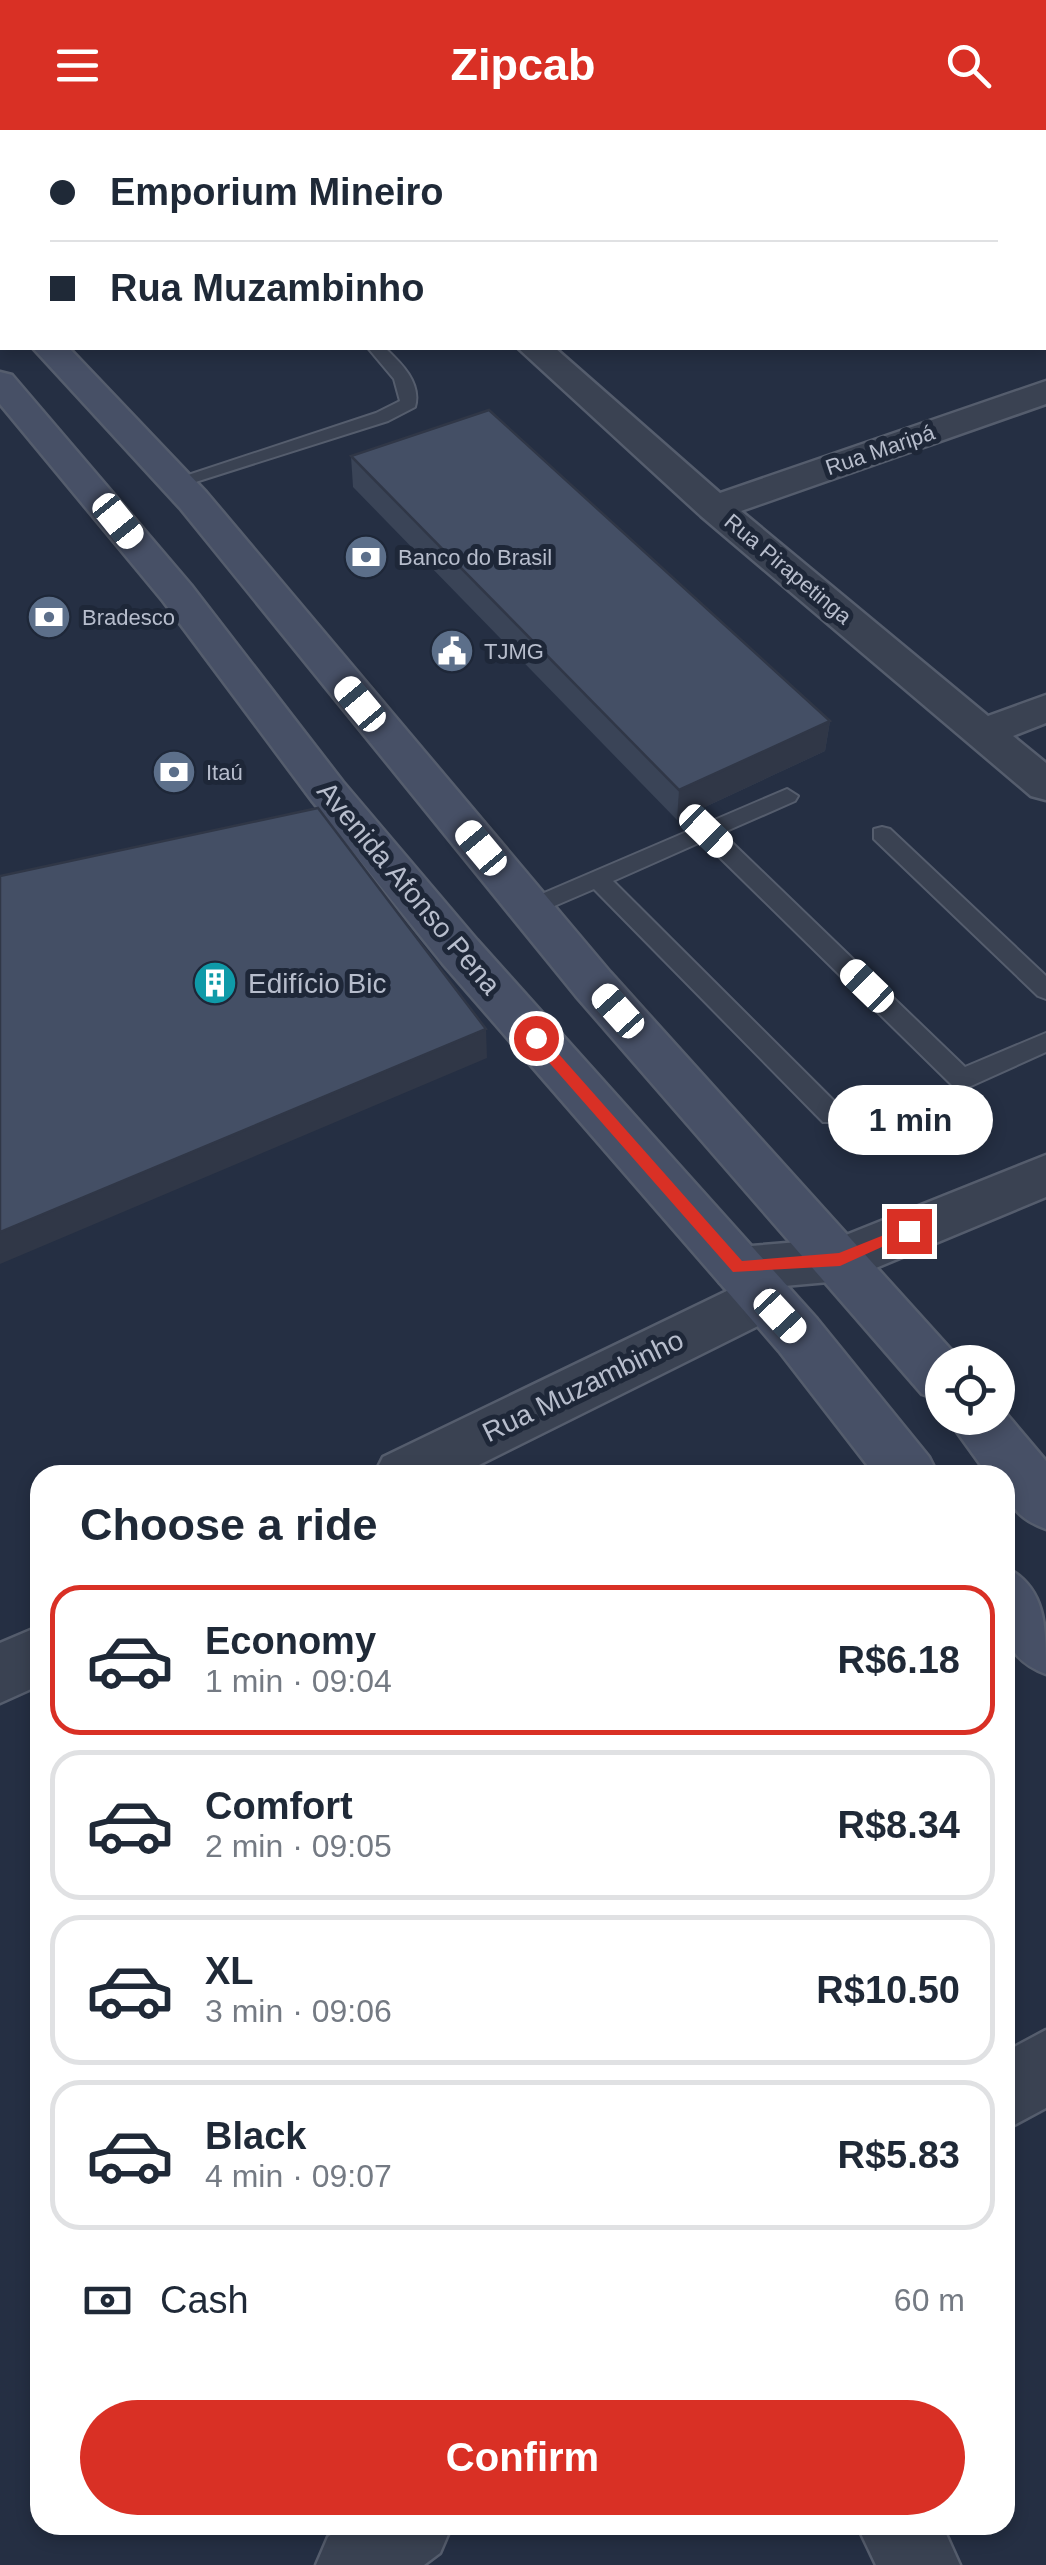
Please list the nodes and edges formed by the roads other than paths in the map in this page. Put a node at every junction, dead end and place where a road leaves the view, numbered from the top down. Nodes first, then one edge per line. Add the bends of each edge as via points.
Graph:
1 (52, 350) edge
2 (378, 350) edge
3 (537, 350) edge
4 (0, 382) edge
5 (1046, 392) edge
6 (184, 491) junction
7 (714, 508) junction
8 (118, 521) junction
9 (1046, 708) edge
10 (985, 732) junction
11 (1046, 786) edge
12 (786, 796) dead end
13 (706, 831) junction
14 (882, 834) dead end
15 (598, 879) junction
16 (531, 908) junction
17 (1046, 990) edge
18 (1046, 1042) edge
19 (832, 1115) dead end
20 (1046, 1174) edge
21 (840, 1260) junction
22 (751, 1283) junction
23 (925, 1358) edge
24 (989, 1435) edge
25 (421, 1465) edge
26 (902, 1465) edge
27 (1014, 1465) edge
28 (1015, 1466) edge
29 (1046, 1503) edge
30 (1015, 1607) edge
31 (1046, 1646) edge
32 (30, 1659) edge
33 (0, 1674) edge
34 (1046, 2065) edge
35 (1015, 2088) edge
36 (398, 2535) edge
37 (903, 2535) edge
38 (356, 2565) edge
39 (920, 2565) edge

1 - 6 main road
2 - 6 lane via 401,376 409,403
3 - 7 street, Rua Pirapetinga
4 - 8 main road, Avenida Afonso Pena
5 - 7 street, Rua Maripá
6 - 8 main road
6 - 16 main road
7 - 10 street, Rua Pirapetinga
8 - 22 main road, Avenida Afonso Pena via 322,810 460,952
9 - 10 street
10 - 11 street, Rua Pirapetinga
12 - 13 lane
13 - 15 lane
13 - 18 lane via 962,1079
14 - 17 lane
15 - 16 lane
15 - 19 lane
16 - 21 main road
20 - 21 street, Rua Muzambinho
21 - 22 street, Rua Muzambinho
21 - 23 main road
22 - 25 street, Rua Muzambinho
22 - 26 main road, Avenida Afonso Pena
24 - 27 main road
28 - 29 main road
30 - 31 main road
32 - 33 street
34 - 35 street
36 - 38 street
37 - 39 street

